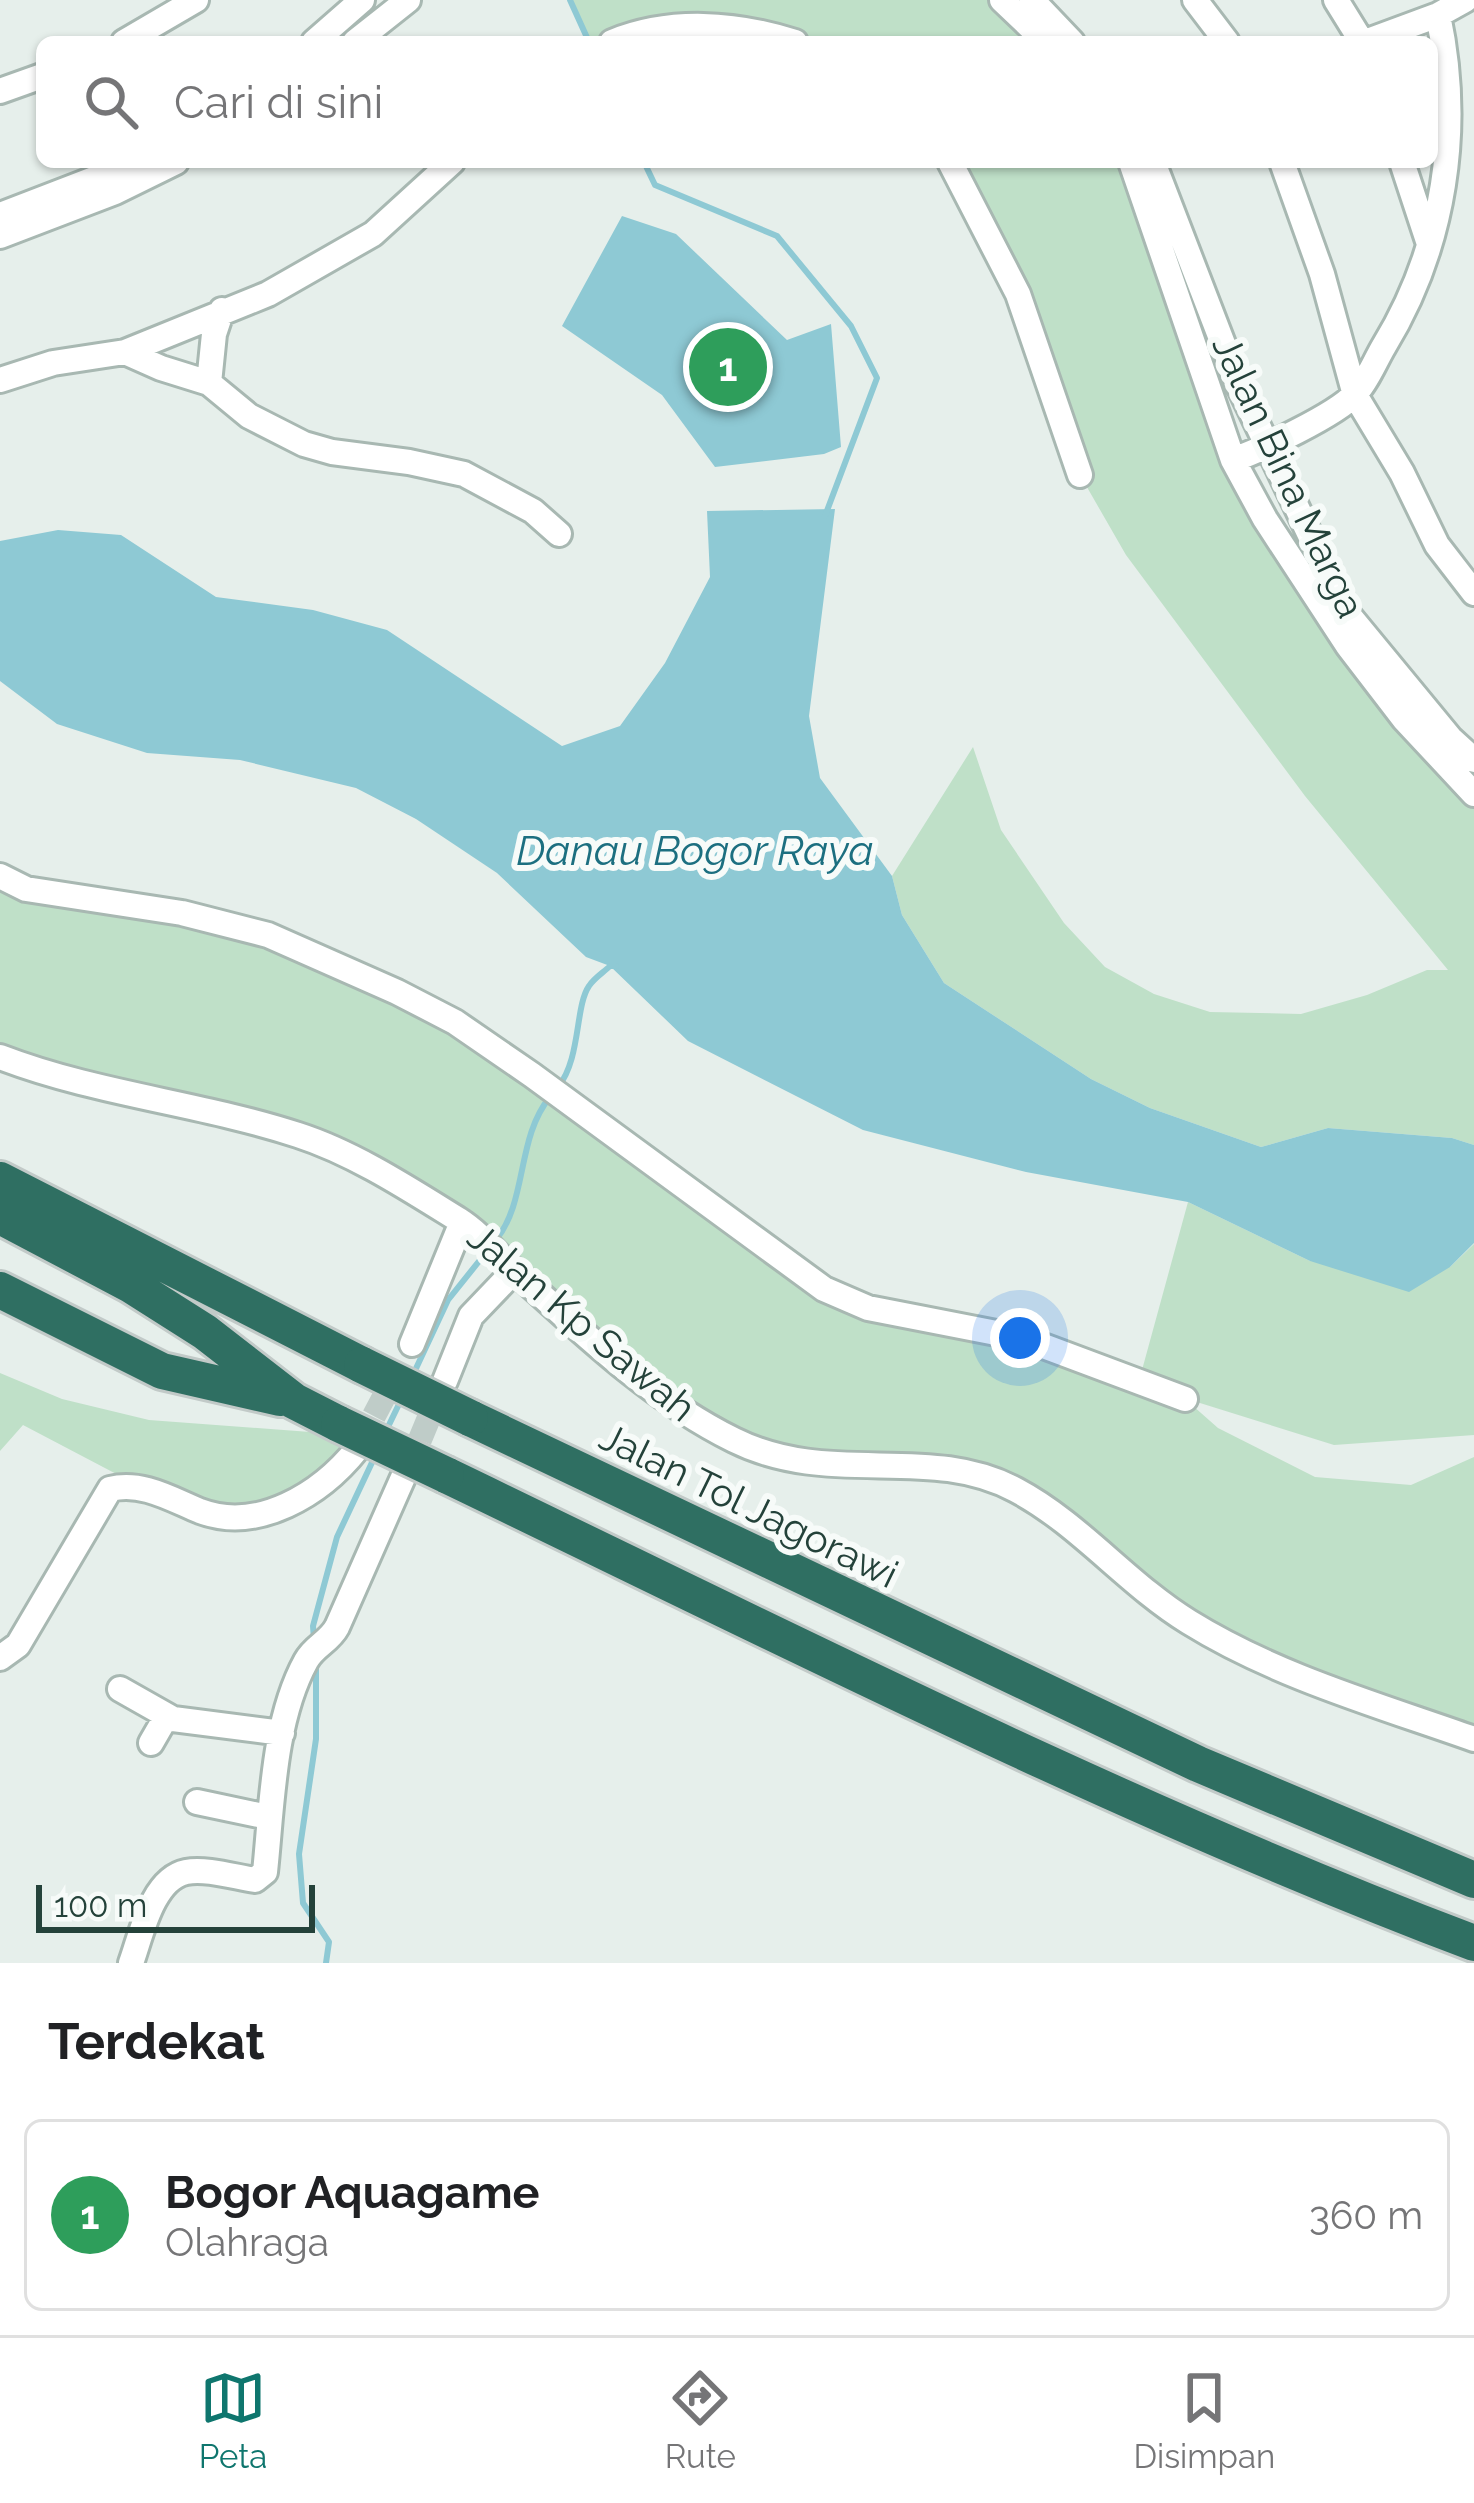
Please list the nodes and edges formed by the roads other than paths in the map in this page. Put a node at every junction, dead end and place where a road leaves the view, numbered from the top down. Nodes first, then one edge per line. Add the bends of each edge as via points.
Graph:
1 (196, 0) edge
2 (362, 0) edge
3 (407, 0) edge
4 (1002, 0) edge
5 (1032, 0) edge
6 (1195, 0) edge
7 (1336, 0) edge
8 (1465, 0) edge
9 (1438, 15) junction
10 (134, 36) edge
11 (321, 36) edge
12 (362, 36) edge
13 (632, 36) edge
14 (776, 36) edge
15 (1040, 36) edge
16 (1066, 36) edge
17 (1222, 36) edge
18 (1360, 36) edge
19 (1380, 36) edge
20 (36, 78) edge
21 (0, 91) edge
22 (122, 168) edge
23 (164, 168) edge
24 (445, 168) edge
25 (953, 168) edge
26 (1133, 168) edge
27 (1155, 168) edge
28 (1284, 168) edge
29 (1404, 168) edge
30 (0, 215) edge
31 (0, 236) edge
32 (1430, 246) junction
33 (222, 310) junction
34 (125, 352) junction
35 (0, 380) edge
36 (209, 383) junction
37 (1355, 395) junction
38 (1267, 448) junction
39 (1233, 460) junction
40 (1080, 476) dead end
41 (559, 534) dead end
42 (1474, 593) edge
43 (1474, 760) edge
44 (1474, 794) edge
45 (0, 876) edge
46 (0, 1057) edge
47 (0, 1180) edge
48 (0, 1216) edge
49 (465, 1224) junction
50 (510, 1266) junction
51 (0, 1290) edge
52 (412, 1344) tunnel mouth
53 (445, 1381) tunnel mouth
54 (1184, 1399) dead end
55 (293, 1401) junction
56 (348, 1437) junction
57 (405, 1473) tunnel mouth
58 (0, 1658) edge
59 (121, 1689) dead end
60 (166, 1717) junction
61 (282, 1732) junction
62 (1474, 1739) edge
63 (151, 1744) dead end
64 (196, 1802) dead end
65 (268, 1816) junction
66 (1474, 1880) edge
67 (1474, 1943) edge
68 (131, 1963) edge

1 - 10 street
2 - 11 street
3 - 12 street
4 - 15 street
5 - 16 street
6 - 17 street
7 - 18 street
8 - 9 street
9 - 19 street
9 - 32 street via 1451,127
13 - 14 street via 713,26
20 - 21 street
22 - 30 street
23 - 31 street
24 - 33 street via 373,234 268,294
25 - 40 street via 1018,293
26 - 39 street, Jalan Bina Marga
27 - 38 street, Jalan Bina Marga
28 - 37 street
29 - 32 street
32 - 37 street
33 - 34 street
33 - 36 street
34 - 35 street
34 - 36 street
36 - 41 street via 249,416 304,444 464,474
37 - 38 street
37 - 42 street via 1437,545
38 - 39 street
38 - 43 street, Jalan Bina Marga via 1347,613
39 - 44 street, Jalan Bina Marga via 1348,646
45 - 54 street via 26,889 182,913 325,957 454,1022 824,1288 868,1308 1022,1338
46 - 49 street, Jalan Kp Sawah via 302,1136
47 - 66 highway, Jalan Tol Jagorawi, bridge via 470,1418 1198,1764
48 - 55 highway via 187,1320
49 - 50 street, Jalan Kp Sawah
49 - 52 street
50 - 53 street via 471,1316
50 - 62 street, Jalan Kp Sawah via 668,1401 736,1441 830,1467 955,1468 986,1476 1066,1523 1191,1624 1309,1681
51 - 55 highway via 162,1371
55 - 56 highway
56 - 58 street via 322,1484 267,1514 229,1518 143,1488 110,1489 18,1645
56 - 67 highway, bridge via 446,1475 998,1741
57 - 61 street via 321,1646 303,1667
59 - 60 street
60 - 61 street
60 - 63 street
61 - 65 street
64 - 65 street
65 - 68 street via 262,1877 184,1872 168,1882

